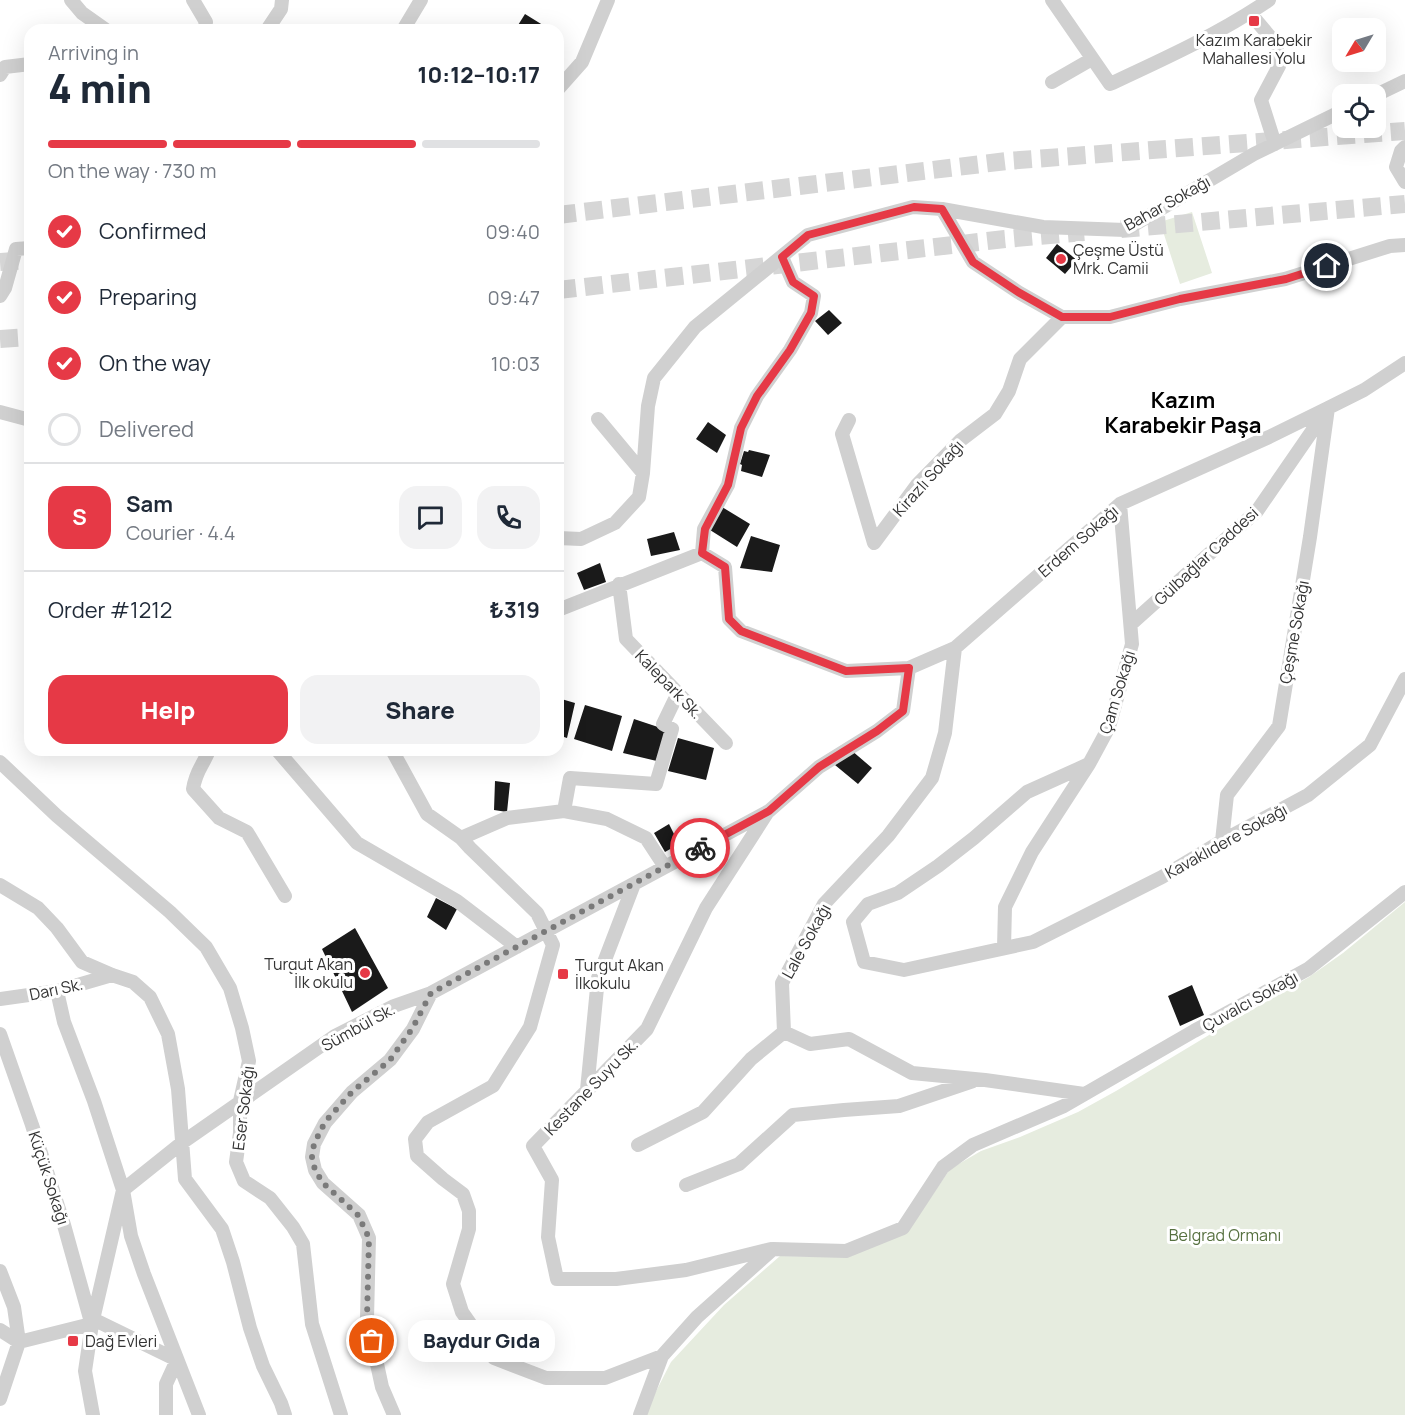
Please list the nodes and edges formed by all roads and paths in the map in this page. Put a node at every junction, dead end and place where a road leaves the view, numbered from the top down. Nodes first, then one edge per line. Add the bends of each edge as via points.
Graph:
1 (71, 0) edge
2 (193, 0) edge
3 (282, 0) edge
4 (421, 0) edge
5 (608, 0) edge
6 (1052, 0) edge
7 (1269, 0) edge
8 (1250, 12) junction
9 (98, 24) edge
10 (206, 24) edge
11 (271, 24) edge
12 (407, 24) edge
13 (1092, 59) junction
14 (24, 65) edge
15 (0, 75) edge
16 (1405, 81) edge
17 (1052, 82) dead end
18 (564, 83) edge
19 (1386, 90) edge
20 (1332, 116) edge
21 (1275, 144) junction
22 (1405, 147) edge
23 (1405, 182) edge
24 (942, 209) junction
25 (1405, 245) edge
26 (24, 248) edge
27 (782, 257) junction
28 (0, 296) edge
29 (1062, 317) junction
30 (1405, 363) edge
31 (1328, 408) junction
32 (0, 412) edge
33 (24, 418) edge
34 (598, 419) dead end
35 (849, 420) dead end
36 (643, 473) junction
37 (1120, 504) junction
38 (564, 538) edge
39 (702, 553) junction
40 (619, 584) junction
41 (564, 607) edge
42 (1131, 624) junction
43 (955, 648) junction
44 (909, 668) junction
45 (1405, 679) edge
46 (678, 693) junction
47 (726, 743) dead end
48 (207, 756) edge
49 (281, 756) edge
50 (395, 756) edge
51 (0, 762) edge
52 (1089, 764) junction
53 (564, 811) junction
54 (769, 811) junction
55 (461, 838) junction
56 (1222, 841) junction
57 (665, 867) junction
58 (634, 884) junction
59 (0, 885) edge
60 (1405, 892) edge
61 (285, 896) dead end
62 (546, 931) junction
63 (517, 947) junction
64 (1004, 948) junction
65 (112, 975) junction
66 (57, 991) junction
67 (431, 993) junction
68 (0, 999) edge
69 (784, 1032) junction
70 (0, 1034) edge
71 (978, 1079) junction
72 (587, 1090) junction
73 (1084, 1094) junction
74 (240, 1101) junction
75 (183, 1142) junction
76 (638, 1145) dead end
77 (686, 1185) dead end
78 (123, 1190) junction
79 (773, 1249) junction
80 (0, 1271) edge
81 (92, 1324) junction
82 (0, 1330) edge
83 (19, 1342) junction
84 (662, 1356) junction
85 (177, 1359) junction
86 (0, 1399) edge
87 (93, 1415) edge
88 (166, 1415) edge
89 (199, 1415) edge
90 (285, 1415) edge
91 (341, 1415) edge
92 (394, 1415) edge
93 (640, 1415) edge

1 - 9 street
2 - 10 street
3 - 11 street
4 - 12 street
5 - 18 street via 582,62
6 - 13 street
7 - 8 street
8 - 13 street via 1110,84
8 - 21 street via 1276,44 1280,66 1261,100
13 - 17 street
14 - 15 street via 4,67
16 - 19 street
20 - 21 street, Bahar Sokağı
21 - 24 street, Bahar Sokağı via 1125,230 1043,227
22 - 23 street via 1396,167
24 - 27 street, Bahar Sokağı via 914,207 808,235
24 - 29 street via 973,262
25 - 29 street via 1390,246 1286,279 1110,317
26 - 28 street via 16,249
27 - 36 street, Bahar Sokağı via 695,327 654,378
27 - 39 street via 793,282 814,296 811,313 741,428 728,485 705,529
29 - 35 street, Kirazlı Sokağı via 1020,359 1009,391 995,414 961,440 917,485 874,543 842,434
30 - 31 street, Gülbağlar Caddesi
31 - 37 street, Erdem Sokağı
31 - 42 street, Gülbağlar Caddesi via 1257,512
31 - 56 street, Çeşme Sokağı via 1279,726 1227,795
32 - 33 street
34 - 36 street
36 - 38 street, Bahar Sokağı via 639,497 615,524 581,538
37 - 42 street, Çam Sokağı
37 - 43 street, Erdem Sokağı
39 - 40 street
39 - 44 street via 725,567 729,619 741,631 846,671
40 - 41 street
40 - 46 street, Kalepark Sk. via 626,639
42 - 52 street, Çam Sokağı via 1132,644 1109,727
43 - 44 street, Erdem Sokağı
43 - 69 street, Lale Sokağı via 945,733 932,778 888,836 824,904 782,983
44 - 54 street, Sümbül Sk. via 903,711 819,767
45 - 56 street, Kavaklıdere Sokağı via 1370,745 1308,795
46 - 47 street, Kalepark Sk.
46 - 53 street via 663,724 672,729 656,784 570,778
48 - 61 street via 195,776 194,789 219,818 247,832
49 - 63 street via 357,843 457,901
50 - 55 street via 427,814
51 - 74 street, Eser Sokağı via 206,947 230,988 242,1028 249,1060
52 - 64 street, Çam Sokağı via 1032,852 1005,907
52 - 64 street, Kavaklıdere Sokağı via 1028,792 938,866 898,893 868,904 853,922 864,962 904,970
53 - 55 street via 507,818
53 - 57 street via 607,819 646,838
54 - 57 street, Sümbül Sk.
54 - 72 street, Kestane Suyu Sk. via 706,908 647,1029
55 - 62 street via 537,913
56 - 64 street, Kavaklıdere Sokağı via 1162,877 1033,942
57 - 58 street, Sümbül Sk.
58 - 62 street, Sümbül Sk.
58 - 72 street via 598,978
59 - 65 street via 38,908 82,962
60 - 73 street, Çuvalcı Sokağı via 1308,969
62 - 63 street, Sümbül Sk.
62 - 84 street via 552,945 530,1027 494,1086 428,1122 415,1139 417,1156 463,1194 469,1211 469,1229 453,1284 462,1312 494,1358 546,1378 604,1378
63 - 67 street, Sümbül Sk.
65 - 66 street, Darı Sk.
65 - 75 street via 133,982 150,997 168,1034
66 - 68 street, Darı Sk.
66 - 78 street via 64,1022
67 - 74 street, Sümbül Sk. via 394,1006 336,1036
67 - 92 street via 390,1060 352,1092 325,1122 312,1157 323,1183 358,1215 369,1238 367,1318 382,1387
69 - 71 street via 810,1044 849,1039 912,1073
69 - 76 street via 752,1059 703,1112
70 - 81 street, Küçük Sokağı via 64,1225
71 - 73 street
71 - 77 street via 899,1106 793,1115 739,1164
72 - 79 street, Kestane Suyu Sk. via 533,1146 552,1180 548,1237 556,1278 616,1279 686,1270
73 - 79 street, Çuvalcı Sokağı via 974,1145 943,1167 903,1228 846,1251
74 - 75 street, Sümbül Sk.
74 - 91 street, Eser Sokağı via 236,1162 244,1181 270,1198 303,1244 312,1324
75 - 78 street, Sümbül Sk.
75 - 90 street via 185,1179 222,1229 249,1328
78 - 81 street
78 - 85 street via 131,1236
79 - 84 street via 697,1317
80 - 83 street via 14,1307
81 - 83 street
81 - 85 street via 99,1322
81 - 87 street via 85,1371
82 - 83 street
83 - 86 street
84 - 93 street
85 - 88 street via 166,1384
85 - 89 street

